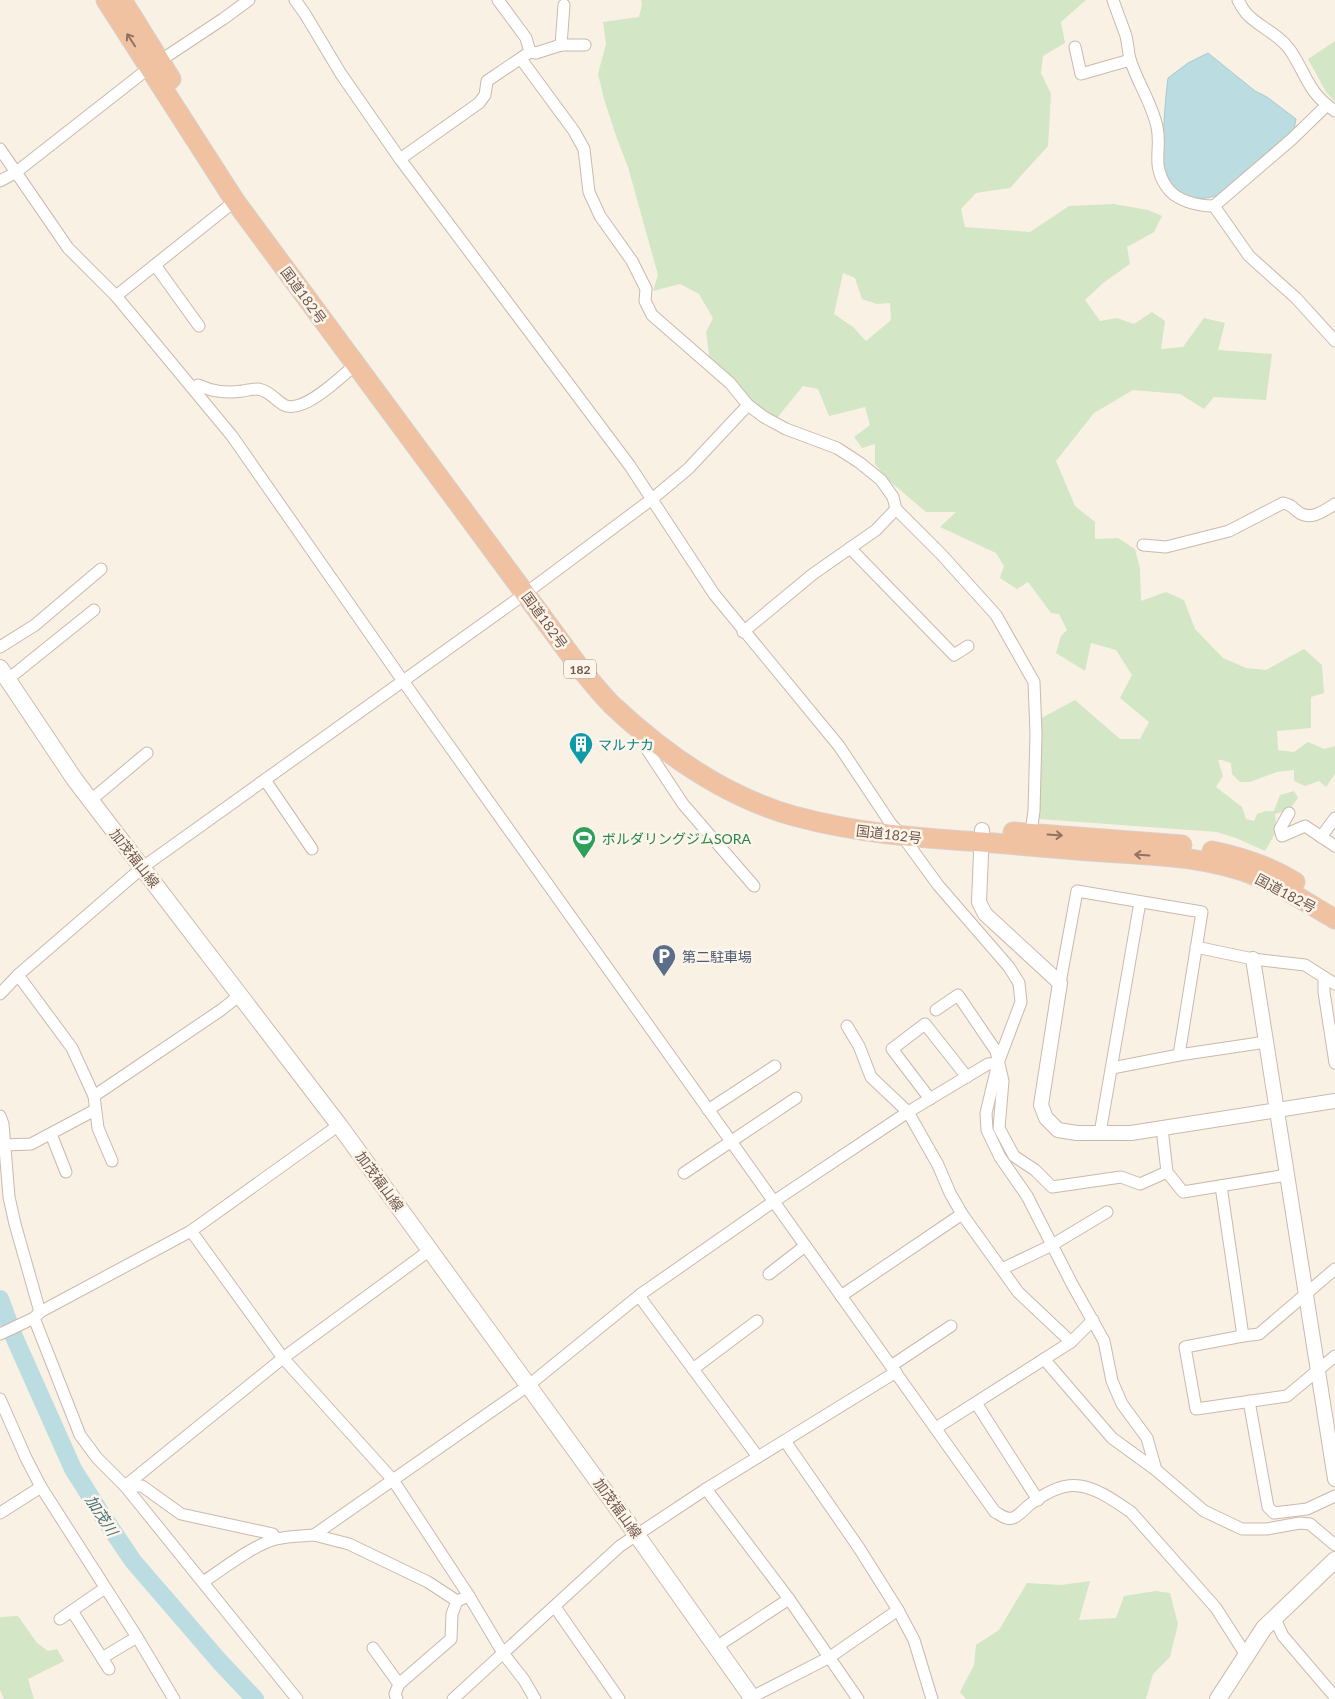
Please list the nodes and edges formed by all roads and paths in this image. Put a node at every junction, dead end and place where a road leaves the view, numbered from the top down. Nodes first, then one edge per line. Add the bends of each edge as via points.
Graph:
1 (106, 0) edge
2 (122, 0) edge
3 (249, 0) edge
4 (295, 0) edge
5 (498, 0) edge
6 (1113, 0) edge
7 (1238, 0) edge
8 (564, 5) dead end
9 (561, 45) junction
10 (585, 46) dead end
11 (1075, 46) dead end
12 (526, 55) junction
13 (1130, 60) junction
14 (155, 65) junction
15 (1331, 108) edge
16 (0, 149) edge
17 (400, 159) junction
18 (15, 173) junction
19 (0, 181) edge
20 (234, 201) junction
21 (1214, 206) junction
22 (155, 265) junction
23 (116, 296) junction
24 (199, 326) dead end
25 (1335, 341) edge
26 (356, 365) junction
27 (193, 388) junction
28 (748, 405) junction
29 (652, 499) junction
30 (1335, 504) edge
31 (896, 509) junction
32 (1143, 545) dead end
33 (850, 548) junction
34 (101, 569) dead end
35 (531, 590) junction
36 (94, 610) dead end
37 (743, 632) junction
38 (0, 646) edge
39 (968, 646) dead end
40 (4, 674) edge
41 (403, 681) junction
42 (648, 736) junction
43 (147, 753) dead end
44 (264, 780) junction
45 (91, 800) junction
46 (1289, 813) dead end
47 (1335, 818) edge
48 (897, 830) junction
49 (983, 836) junction
50 (1321, 837) junction
51 (1030, 840) junction
52 (1335, 846) edge
53 (312, 849) dead end
54 (143, 867) junction
55 (754, 886) dead end
56 (1140, 902) junction
57 (1335, 905) edge
58 (1335, 919) edge
59 (1196, 947) junction
60 (1253, 958) junction
61 (18, 975) junction
62 (1324, 977) junction
63 (1060, 983) junction
64 (1335, 984) edge
65 (0, 994) edge
66 (240, 995) junction
67 (936, 1010) dead end
68 (847, 1026) dead end
69 (1266, 1042) junction
70 (1178, 1055) junction
71 (998, 1063) junction
72 (1335, 1063) edge
73 (775, 1066) dead end
74 (1112, 1068) junction
75 (967, 1077) junction
76 (94, 1096) junction
77 (796, 1098) dead end
78 (930, 1099) junction
79 (1335, 1101) edge
80 (95, 1110) junction
81 (708, 1110) junction
82 (1277, 1110) junction
83 (908, 1112) junction
84 (0, 1116) edge
85 (339, 1124) junction
86 (1162, 1128) junction
87 (1100, 1133) junction
88 (51, 1134) junction
89 (730, 1142) junction
90 (5, 1145) junction
91 (112, 1161) dead end
92 (66, 1172) dead end
93 (1167, 1172) junction
94 (684, 1173) dead end
95 (1287, 1175) junction
96 (1220, 1186) junction
97 (773, 1202) junction
98 (1107, 1212) dead end
99 (962, 1214) junction
100 (191, 1231) junction
101 (1052, 1245) junction
102 (805, 1246) junction
103 (430, 1250) junction
104 (1002, 1269) junction
105 (1335, 1269) edge
106 (769, 1274) dead end
107 (641, 1294) junction
108 (1306, 1294) junction
109 (841, 1296) junction
110 (37, 1315) junction
111 (1093, 1320) junction
112 (757, 1321) dead end
113 (951, 1326) dead end
114 (3, 1333) edge
115 (1244, 1336) junction
116 (1071, 1342) junction
117 (1335, 1356) edge
118 (283, 1358) junction
119 (1044, 1359) junction
120 (693, 1369) junction
121 (893, 1369) junction
122 (1318, 1370) junction
123 (529, 1385) junction
124 (0, 1399) edge
125 (1249, 1401) junction
126 (976, 1403) junction
127 (936, 1428) junction
128 (785, 1441) junction
129 (758, 1457) junction
130 (1156, 1470) junction
131 (1335, 1479) edge
132 (393, 1480) junction
133 (125, 1486) junction
134 (41, 1487) junction
135 (706, 1488) junction
136 (1335, 1496) edge
137 (1038, 1500) junction
138 (0, 1514) edge
139 (636, 1534) junction
140 (314, 1535) junction
141 (275, 1540) junction
142 (1335, 1545) edge
143 (1335, 1560) edge
144 (202, 1582) junction
145 (105, 1588) junction
146 (469, 1596) junction
147 (789, 1599) junction
148 (457, 1601) junction
149 (554, 1607) junction
150 (898, 1610) junction
151 (72, 1611) junction
152 (1274, 1618) junction
153 (60, 1619) dead end
154 (137, 1637) junction
155 (372, 1648) dead end
156 (716, 1648) junction
157 (503, 1653) junction
158 (1246, 1655) junction
159 (102, 1658) junction
160 (830, 1658) junction
161 (110, 1669) dead end
162 (399, 1684) junction
163 (1335, 1697) edge
164 (751, 1698) edge
165 (174, 1699) edge
166 (297, 1699) edge
167 (397, 1699) edge
168 (453, 1699) edge
169 (534, 1699) edge
170 (619, 1699) edge
171 (858, 1699) edge
172 (932, 1699) edge
173 (1218, 1699) edge

14 -> 1 highway, 国道182号 / 182
2 - 14 highway, 国道182号 / 182
3 - 14 street
4 - 17 street
5 - 12 street via 526,38
6 - 13 street via 1127,38
7 - 15 street via 1247,14 1275,34 1290,50 1310,86
8 - 9 street
9 - 10 street
9 - 12 street
11 - 13 street via 1081,74
12 - 17 street via 487,80 485,95 479,103
12 - 28 street via 584,149 590,192 600,216 632,261 646,288 644,301 652,315 730,383
13 - 21 street via 1158,128 1157,162 1167,188 1180,198
14 - 18 street
14 - 20 highway, 国道182号 / 182
14 - 35 highway, 国道182号 / 182
15 - 21 street
16 - 18 street
17 - 29 street
18 - 19 street
18 - 23 street via 33,194 68,248
20 - 22 street
20 - 26 highway, 国道182号 / 182
21 - 25 street via 1249,256 1296,298
22 - 23 street
22 - 24 street
23 - 27 street
26 - 27 street via 321,395 291,406 285,406 269,393 256,389 225,392 198,385
26 - 35 highway, 国道182号 / 182
27 - 41 street via 238,444
28 - 29 street via 688,469
28 - 31 street via 764,417 837,448 860,463 881,480
29 - 35 street
29 - 37 street via 709,587
30 - 32 street via 1320,514 1306,516 1292,505 1283,503 1229,531 1166,548
31 - 33 street via 876,530
31 - 51 street via 996,615 1034,682 1036,734
33 - 37 street
33 - 39 street via 954,655
34 - 38 street via 35,625
35 - 41 street
35 - 42 highway, 国道182号 / 182 via 580,668 611,704
35 - 48 highway, 国道182号 / 182 via 613,687 678,744 712,766 794,803
36 - 40 street
37 - 48 street via 839,746
40 - 45 main road, 加茂福山線
41 - 44 street
41 - 81 street
42 - 48 highway, 国道182号 / 182 via 702,774 749,799 792,815 845,828
42 - 55 street via 648,751 683,804
43 - 45 street
44 - 53 street
44 - 54 street
45 - 54 main road, 加茂福山線
46 - 50 street via 1280,829 1282,836 1306,826
47 - 50 street
48 - 49 highway, 国道182号 / 182
48 - 71 street via 1019,983 1021,1002
49 - 51 highway, 国道182号 / 182
49 - 63 street via 979,902 985,914
50 - 52 street
51 -> 57 highway, 国道182号 / 182 via 1185,845 1238,856 1266,866
58 -> 51 highway, 国道182号 / 182 via 1259,877 1230,868 1181,858
54 - 61 street
54 - 66 main road, 加茂福山線
56 - 59 street via 1202,912
56 - 63 street via 1077,891
56 - 74 street
59 - 60 street
59 - 70 street
60 - 62 street via 1306,965
60 - 69 street
61 - 65 street
61 - 76 street via 72,1048
62 - 64 street
62 - 72 street
63 - 87 street via 1041,1105 1046,1118 1058,1130
66 - 76 street
66 - 85 main road, 加茂福山線
67 - 71 street via 958,995 996,1050
68 - 83 street via 871,1077
69 - 70 street
69 - 82 street
70 - 74 street
71 - 75 street via 988,1064
71 - 93 street via 1003,1081 999,1128 1014,1156 1052,1187 1121,1177 1140,1184
71 - 101 street via 986,1113 987,1130
73 - 81 street
74 - 87 street
75 - 78 street
75 - 78 street via 925,1024 892,1049
76 - 80 street
77 - 89 street
78 - 83 street
79 - 82 street
80 - 88 street
80 - 91 street via 98,1128
81 - 89 street
82 - 86 street
82 - 95 street
83 - 97 street
83 - 99 street
84 - 90 street
85 - 100 street
85 - 103 main road, 加茂福山線
86 - 87 street
86 - 93 street
88 - 90 street via 31,1144
88 - 92 street
89 - 94 street
89 - 97 street
90 - 110 street via 11,1206
93 - 96 street via 1182,1192
95 - 96 street
95 - 108 street
96 - 115 street
97 - 102 street
97 - 107 street
98 - 101 street
99 - 104 street
99 - 109 street
100 - 110 street
100 - 118 street
101 - 104 street
101 - 111 street
102 - 106 street
102 - 109 street
103 - 118 street
103 - 123 main road, 加茂福山線
104 - 116 street via 1018,1292
105 - 108 street
107 - 120 street via 642,1300
107 - 123 street
108 - 115 street via 1259,1334
108 - 122 street
109 - 121 street
110 - 114 street
110 - 133 street via 53,1370 80,1435
111 - 116 street
111 - 130 street via 1104,1341 1112,1381 1122,1404 1148,1438
112 - 120 street
113 - 121 street
115 - 125 street via 1185,1347 1196,1409
116 - 119 street
117 - 122 street
118 - 132 street
118 - 133 street
119 - 126 street
119 - 130 street via 1112,1438
120 - 129 street
121 - 127 street
121 - 128 street
122 - 125 street via 1287,1396
122 - 131 street
123 - 132 street
123 - 139 main road, 加茂福山線
124 - 134 street
125 - 136 street via 1268,1507 1274,1513 1307,1509
126 - 127 street
126 - 137 street
127 - 137 street via 995,1512 1005,1518 1013,1518
128 - 129 street
128 - 150 street
129 - 135 street
130 - 142 street via 1204,1511 1242,1529 1310,1524
132 - 140 street
132 - 146 street
133 - 141 street via 142,1486 181,1514 273,1534
133 - 144 street
134 - 138 street
134 - 145 street
135 - 139 street
135 - 147 street
137 - 158 street via 1067,1486 1079,1486 1114,1500 1131,1512 1216,1608
139 - 149 street
139 - 156 main road, 加茂福山線
140 - 141 street
140 - 148 street via 349,1544 428,1582
141 - 144 street
143 - 152 main road
144 - 166 street
145 - 151 street
145 - 154 street
146 - 148 street
146 - 157 street
147 - 156 street
147 - 160 street
148 - 162 street via 452,1614 451,1639
149 - 157 street
149 - 170 street
150 - 160 street
150 - 172 street via 914,1640
151 - 153 street
151 - 159 street
152 - 158 main road
152 - 163 street via 1283,1636
154 - 159 street
154 - 165 street
155 - 162 street
156 - 164 main road, 加茂福山線
157 - 168 street
157 - 169 street
158 - 173 main road
159 - 161 street
160 - 164 street
160 - 171 street
162 - 167 street via 395,1694

